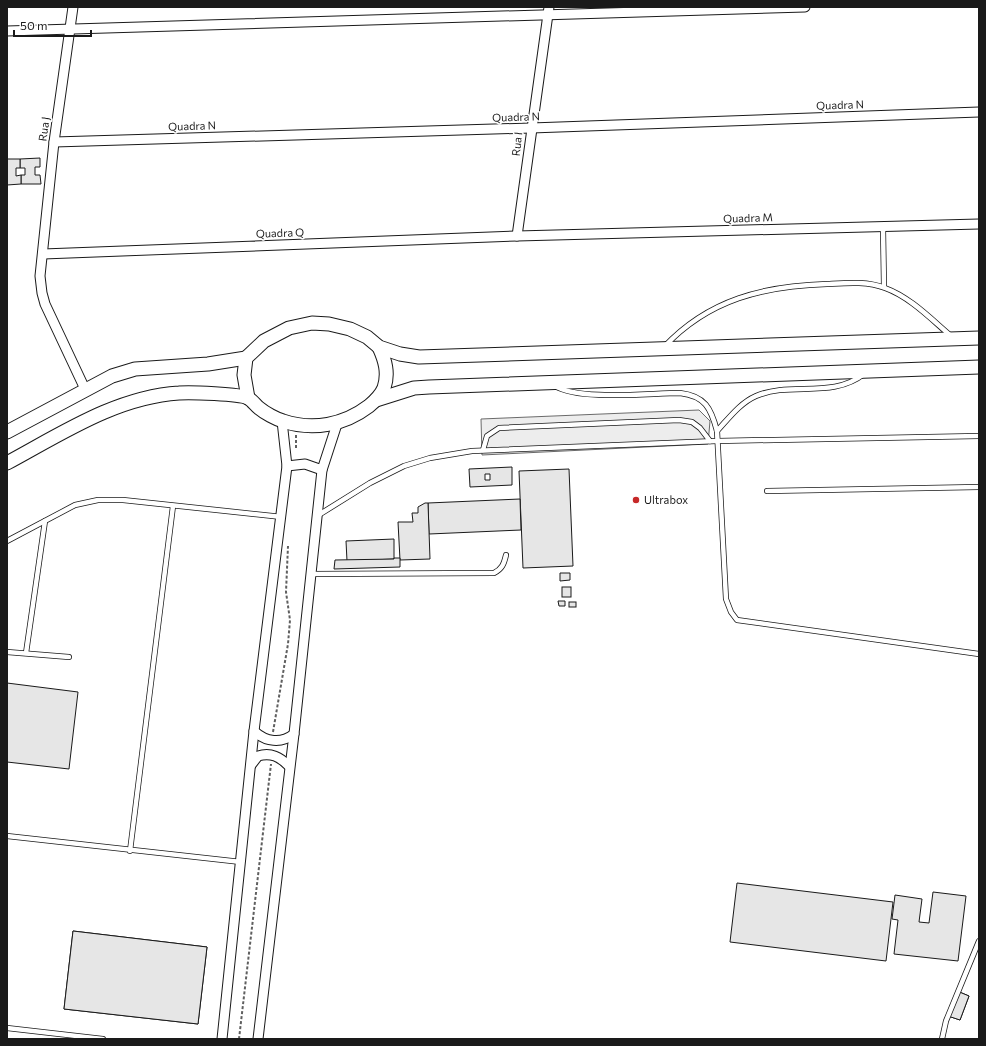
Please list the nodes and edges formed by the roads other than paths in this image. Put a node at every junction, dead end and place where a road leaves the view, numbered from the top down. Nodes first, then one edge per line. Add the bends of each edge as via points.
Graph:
1 (73, 7) edge
2 (805, 7) edge
3 (549, 11) edge
4 (70, 30) junction
5 (7, 31) edge
6 (979, 112) edge
7 (531, 128) junction
8 (54, 142) junction
9 (979, 224) edge
10 (883, 227) junction
11 (517, 236) junction
12 (43, 254) junction
13 (884, 288) junction
14 (954, 338) junction
15 (979, 338) edge
16 (379, 347) junction
17 (663, 348) junction
18 (246, 358) junction
19 (979, 367) edge
20 (868, 371) junction
21 (549, 382) junction
22 (85, 390) junction
23 (248, 398) junction
24 (376, 400) junction
25 (282, 421) junction
26 (337, 424) junction
27 (717, 431) junction
28 (7, 432) edge
29 (979, 436) edge
30 (710, 441) junction
31 (717, 441) junction
32 (483, 450) junction
33 (7, 463) edge
34 (287, 466) junction
35 (322, 470) junction
36 (979, 487) edge
37 (767, 491) dead end
38 (173, 506) junction
39 (282, 517) junction
40 (316, 517) junction
41 (45, 521) junction
42 (7, 541) edge
43 (506, 555) dead end
44 (310, 574) junction
45 (7, 652) edge
46 (26, 653) junction
47 (979, 654) edge
48 (69, 657) dead end
49 (254, 731) junction
50 (294, 734) junction
51 (251, 765) junction
52 (289, 766) junction
53 (7, 836) edge
54 (130, 851) junction
55 (241, 862) junction
56 (979, 941) edge
57 (7, 1028) edge
58 (103, 1039) edge
59 (222, 1039) edge
60 (258, 1039) edge
61 (942, 1039) edge

1 - 4 street, Rua J
2 - 3 street
3 - 4 street
3 - 7 street, Rua I
4 - 5 street
4 - 8 street, Rua J
6 - 7 street, Quadra N
7 - 8 street, Quadra N
7 - 11 street, Rua I
8 - 12 street, Rua J
9 - 10 street, Quadra M
10 - 11 street, Quadra M
10 - 13 lane
11 - 12 street, Quadra Q
12 - 22 street, Rua J via 40,276 45,304
13 - 14 lane via 903,297
13 - 17 lane via 863,284 806,284 745,295 701,316 680,330
14 - 15 main road
14 - 17 main road
16 - 17 main road via 419,357
16 - 18 main road via 368,337 350,329 329,324 312,324 289,328 264,341
16 - 24 main road via 385,361 386,375 384,388
18 - 22 main road via 208,364 135,369 112,376
18 - 23 main road via 244,375
19 - 20 main road
20 - 21 main road
20 - 27 lane via 849,384 837,387 772,392 756,396 733,413
21 - 24 main road via 414,388
21 - 27 lane via 565,391 582,395 693,395 709,408
22 - 28 main road
23 - 25 main road via 261,410
23 - 33 main road via 179,393 145,398 99,413
24 - 26 main road via 359,413
25 - 26 main road via 305,425
25 - 34 street
26 - 35 street
27 - 31 lane
29 - 31 lane
30 - 31 lane
30 - 32 lane
30 - 32 lane via 692,422 650,420 500,428 487,436
31 - 47 lane via 726,599 737,620
32 - 40 lane via 430,458 404,466 370,483
34 - 35 street via 305,464
34 - 39 street
35 - 40 street
36 - 37 lane
38 - 39 lane
38 - 41 lane via 98,500 75,505
38 - 54 lane
39 - 49 street
40 - 44 street
41 - 42 lane
41 - 46 lane
43 - 44 lane via 504,564 494,573
44 - 50 street
45 - 46 lane
46 - 48 lane
49 - 50 street via 271,740 286,740
49 - 51 street
50 - 52 street
51 - 52 street via 258,756 272,754
51 - 55 street
52 - 60 street
53 - 54 lane
54 - 55 lane
55 - 59 street
56 - 61 lane via 946,1021
57 - 58 lane

